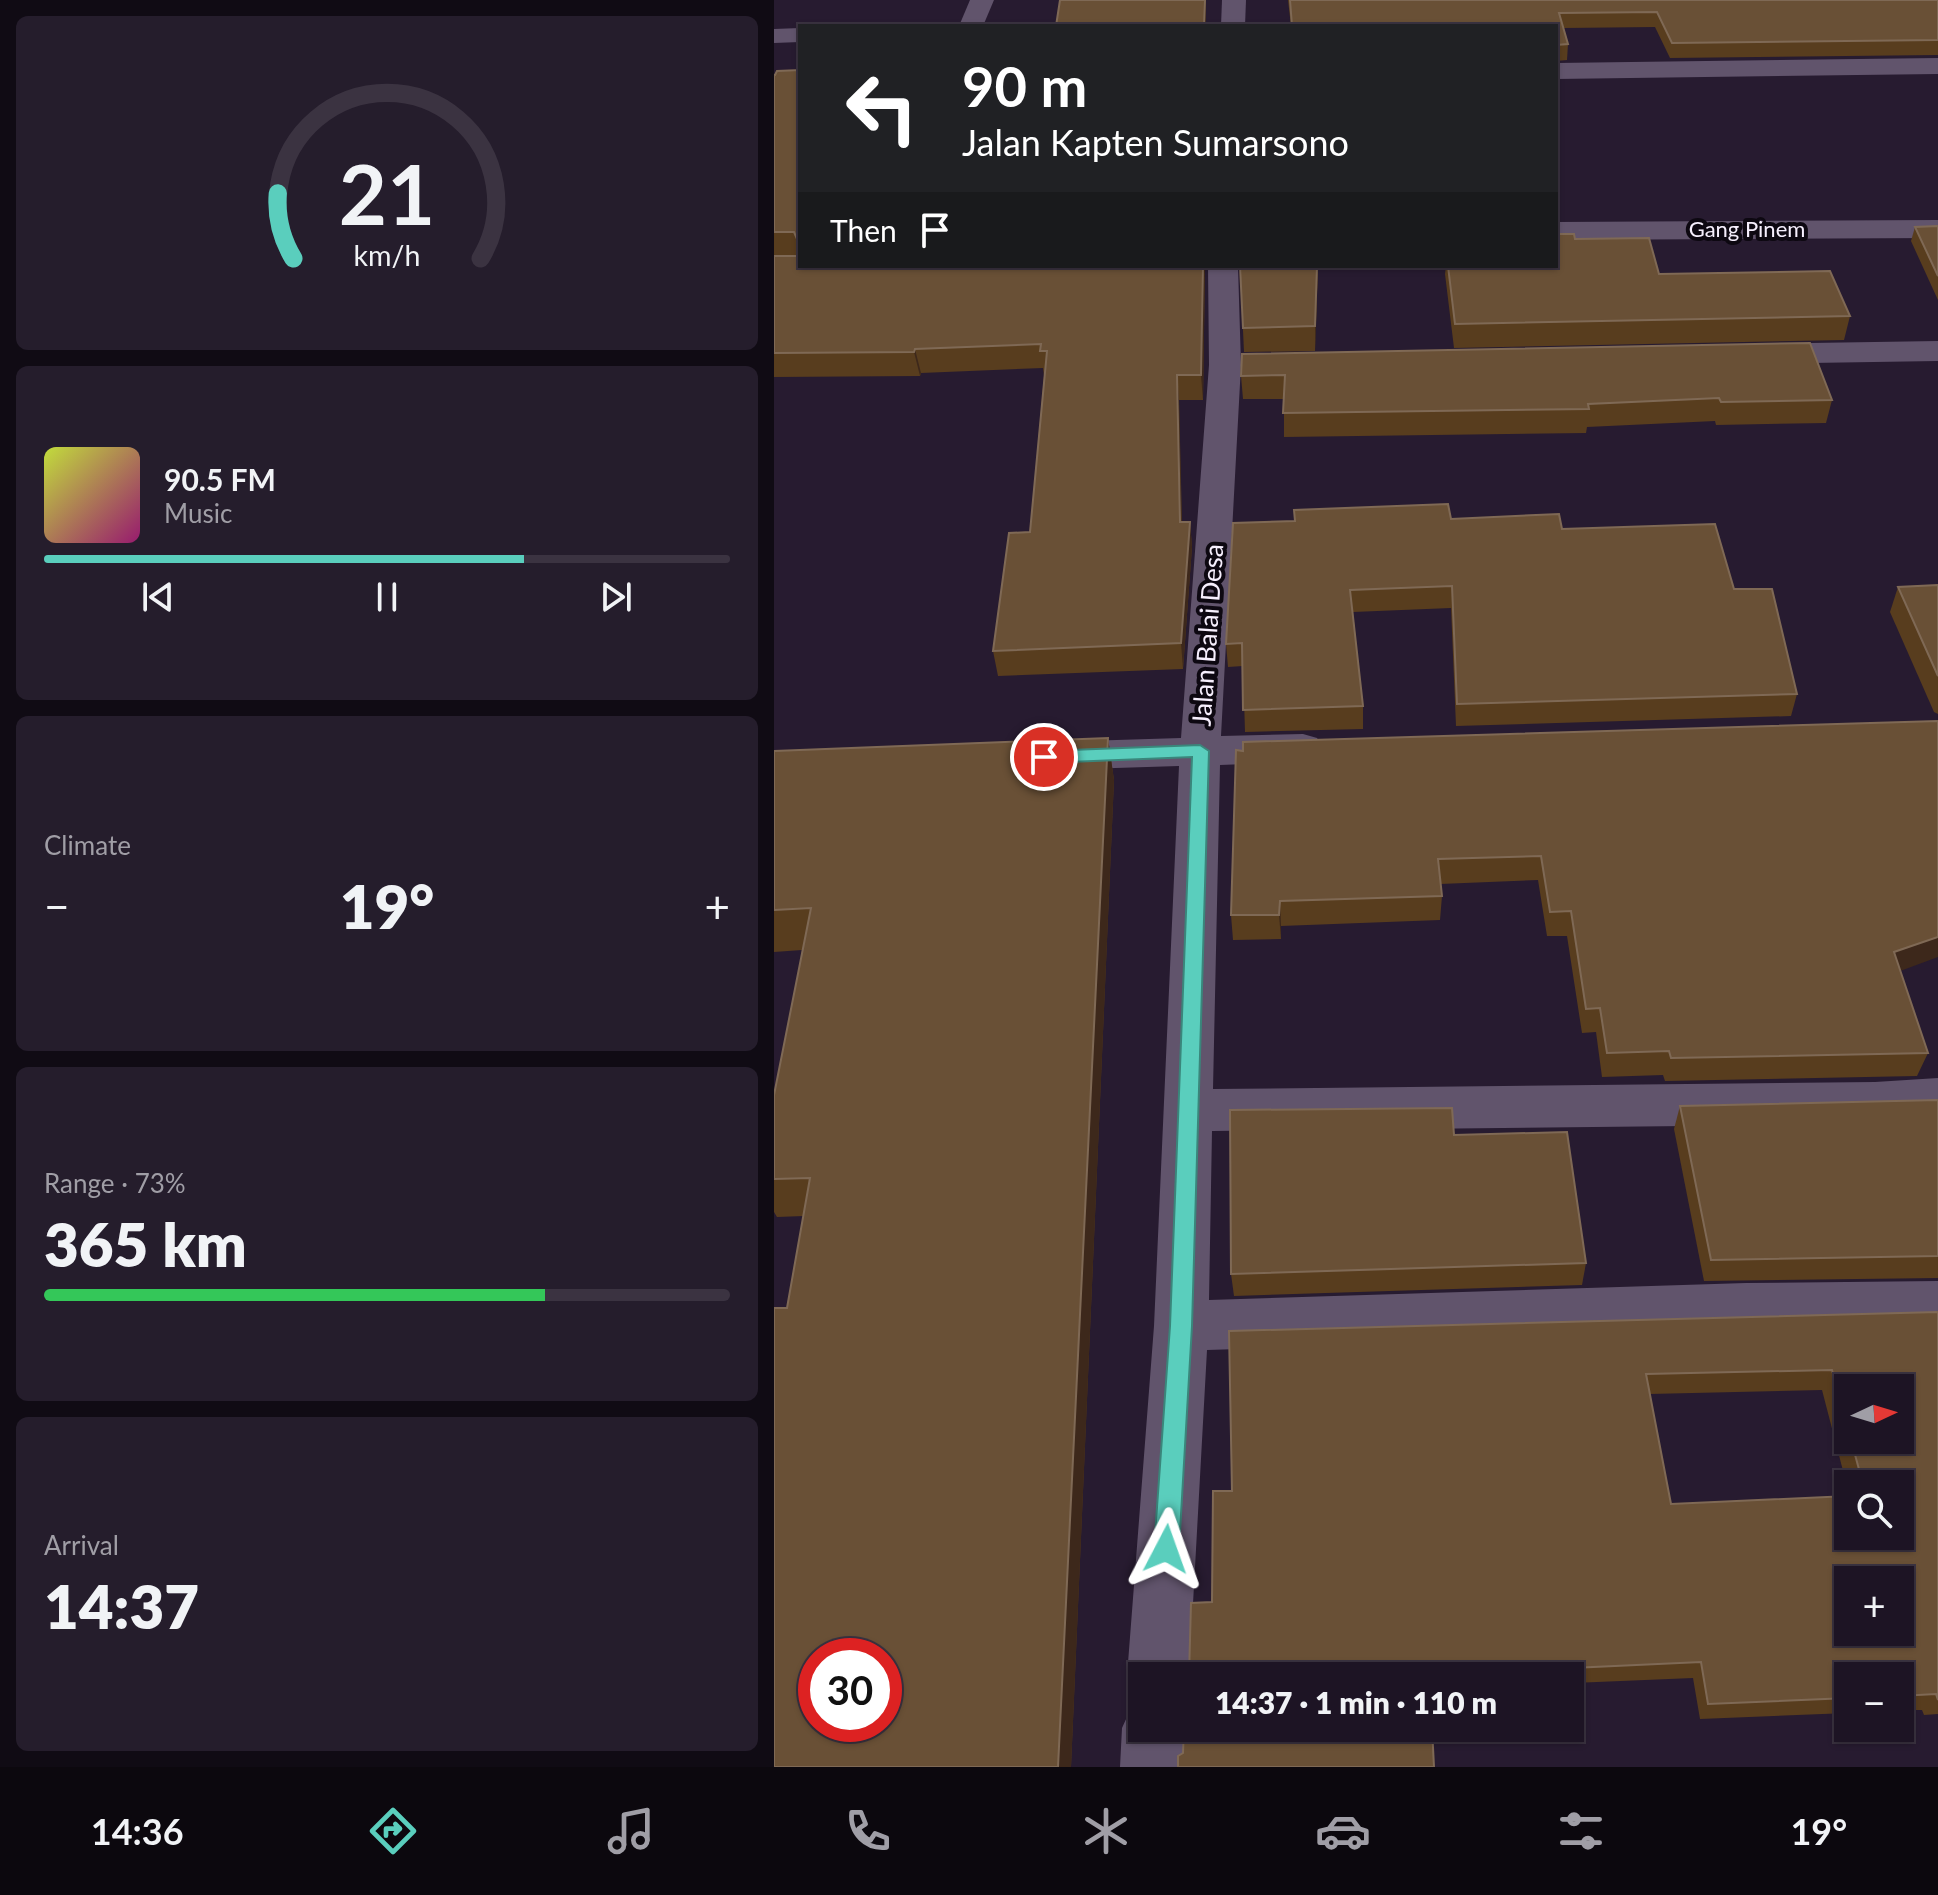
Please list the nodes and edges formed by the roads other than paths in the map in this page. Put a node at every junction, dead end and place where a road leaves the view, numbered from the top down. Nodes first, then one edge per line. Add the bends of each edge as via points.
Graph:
1 (982, 0) edge
2 (1234, 0) edge
3 (972, 24) edge
4 (1233, 24) edge
5 (798, 35) edge
6 (774, 36) edge
7 (1938, 66) edge
8 (1558, 71) edge
9 (1938, 229) edge
10 (1558, 231) edge
11 (1223, 268) edge
12 (1938, 351) edge
13 (1718, 355) edge
14 (1339, 747) edge
15 (1200, 751) junction
16 (1013, 758) edge
17 (1938, 1099) edge
18 (1188, 1110) junction
19 (1938, 1306) edge
20 (1181, 1326) junction
21 (1159, 1662) edge
22 (1153, 1742) edge
23 (1152, 1767) edge

1 - 3 street
2 - 4 street
5 - 6 street
7 - 8 street
9 - 10 street, Gang Pinem
11 - 15 street, Jalan Balai Desa via 1240,365
12 - 13 street
14 - 15 street
15 - 16 street
15 - 18 street, Jalan Balai Desa
17 - 18 street
18 - 20 street, Jalan Balai Desa
19 - 20 street
20 - 21 street, Jalan Balai Desa
22 - 23 street

